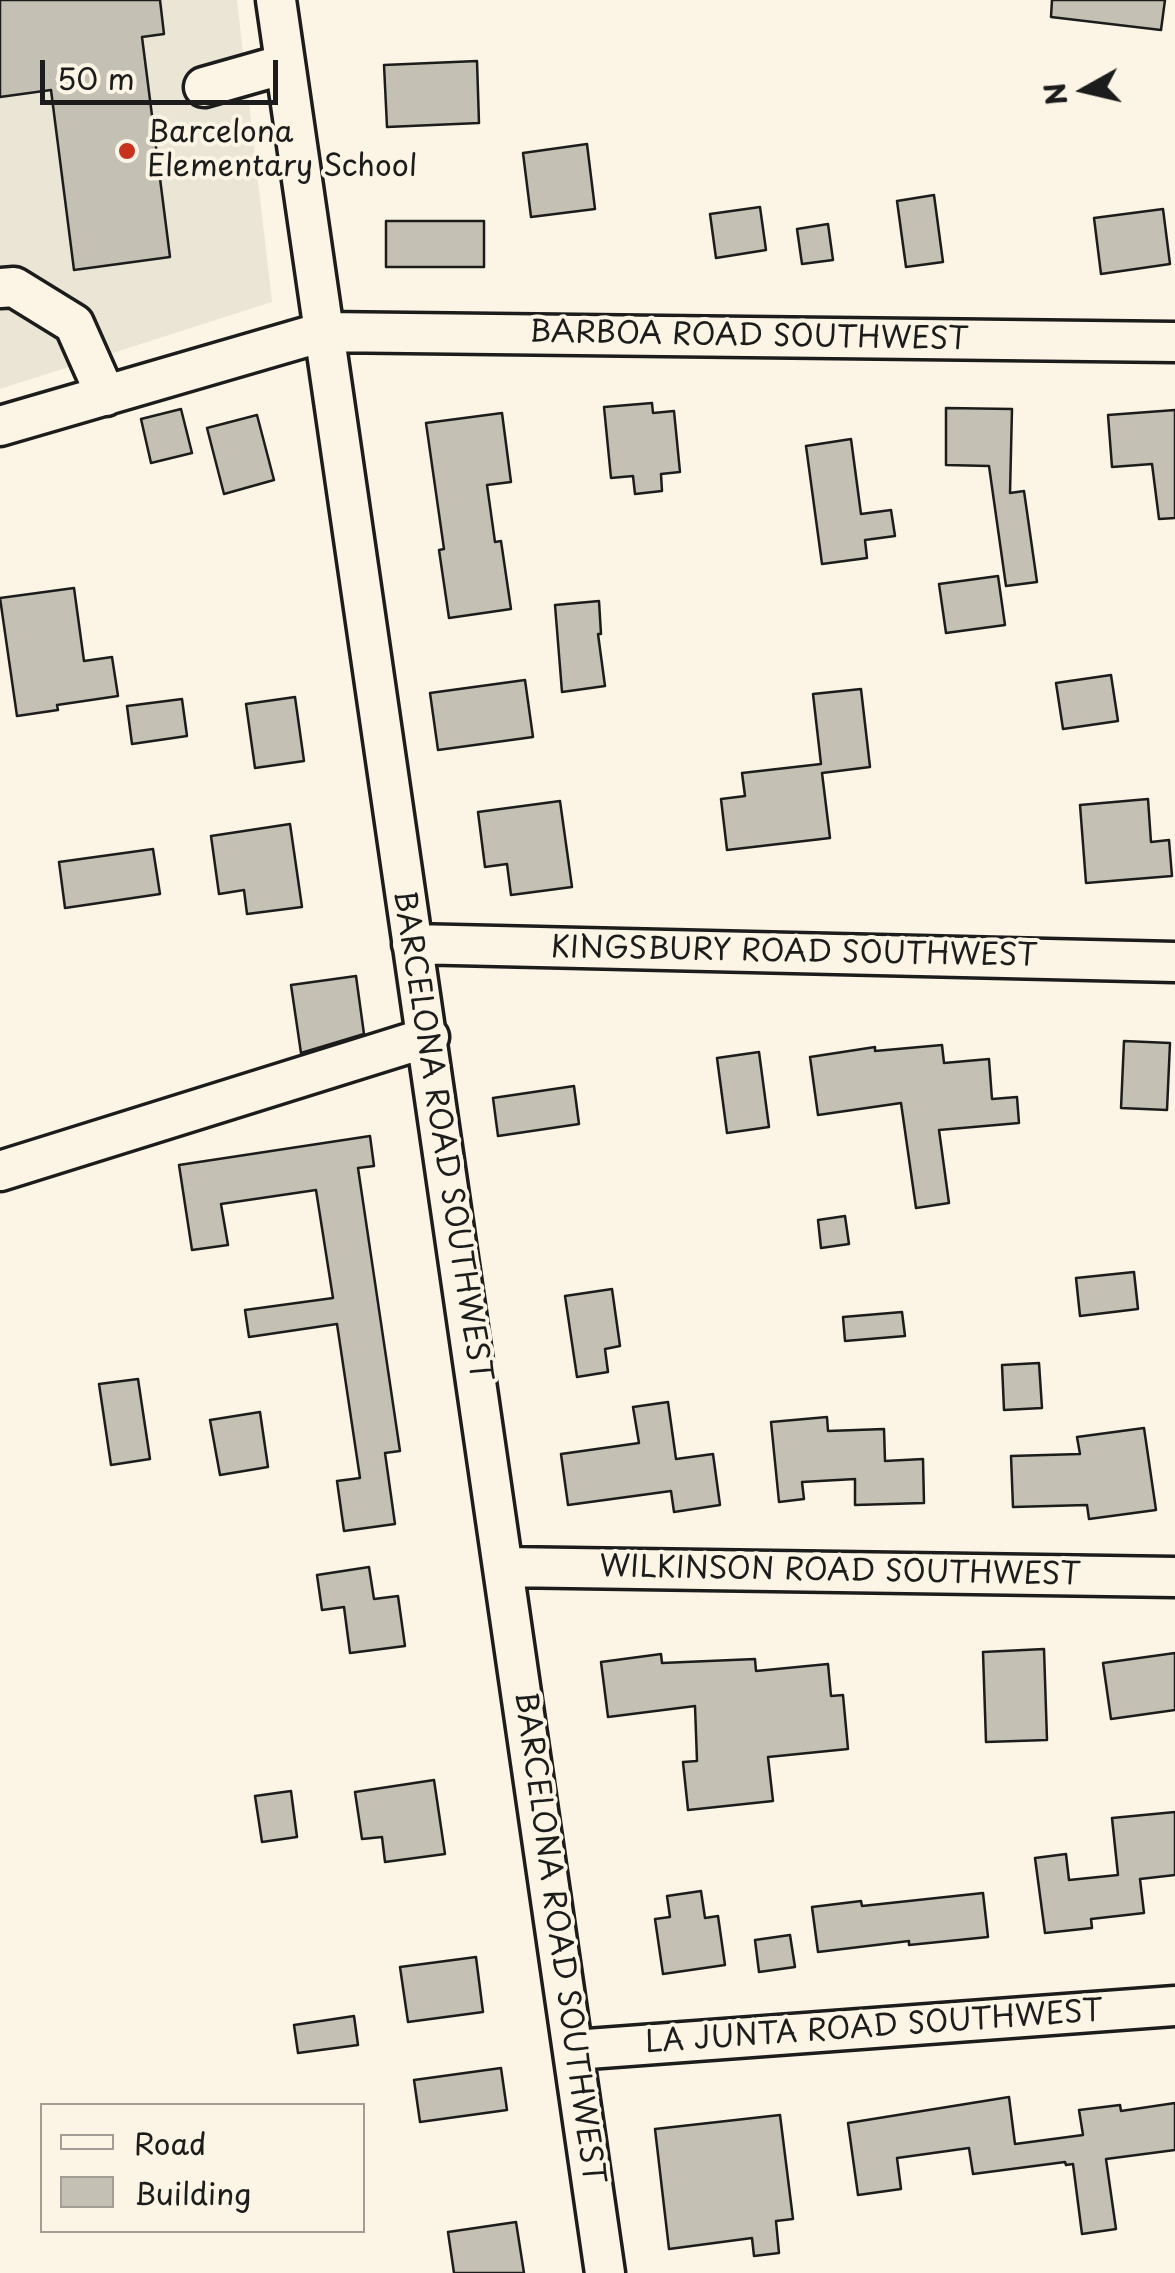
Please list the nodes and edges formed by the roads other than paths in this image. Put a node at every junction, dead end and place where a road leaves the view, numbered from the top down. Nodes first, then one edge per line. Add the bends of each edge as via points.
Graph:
1 (276, 0) edge
2 (285, 64) junction
3 (204, 87) dead end
4 (0, 288) edge
5 (324, 332) junction
6 (1175, 342) edge
7 (106, 396) junction
8 (0, 426) edge
9 (412, 944) junction
10 (1175, 962) edge
11 (429, 1037) junction
12 (0, 1171) edge
13 (504, 1567) junction
14 (1175, 1577) edge
15 (1175, 2006) edge
16 (574, 2050) junction
17 (606, 2273) edge

1 - 2 street, BARCELONA ROAD SOUTHWEST
2 - 3 street
2 - 5 street, BARCELONA ROAD SOUTHWEST
4 - 7 street via 14,287 74,324
5 - 6 street, BARBOA ROAD SOUTHWEST
5 - 7 street, BARBOA ROAD SOUTHWEST
5 - 9 street, BARCELONA ROAD SOUTHWEST
7 - 8 street, BARBOA ROAD SOUTHWEST
9 - 10 street, KINGSBURY ROAD SOUTHWEST
9 - 11 street, BARCELONA ROAD SOUTHWEST
11 - 12 street
11 - 13 street, BARCELONA ROAD SOUTHWEST
13 - 14 street, WILKINSON ROAD SOUTHWEST
13 - 16 street, BARCELONA ROAD SOUTHWEST
15 - 16 street, LA JUNTA ROAD SOUTHWEST
16 - 17 street, BARCELONA ROAD SOUTHWEST

